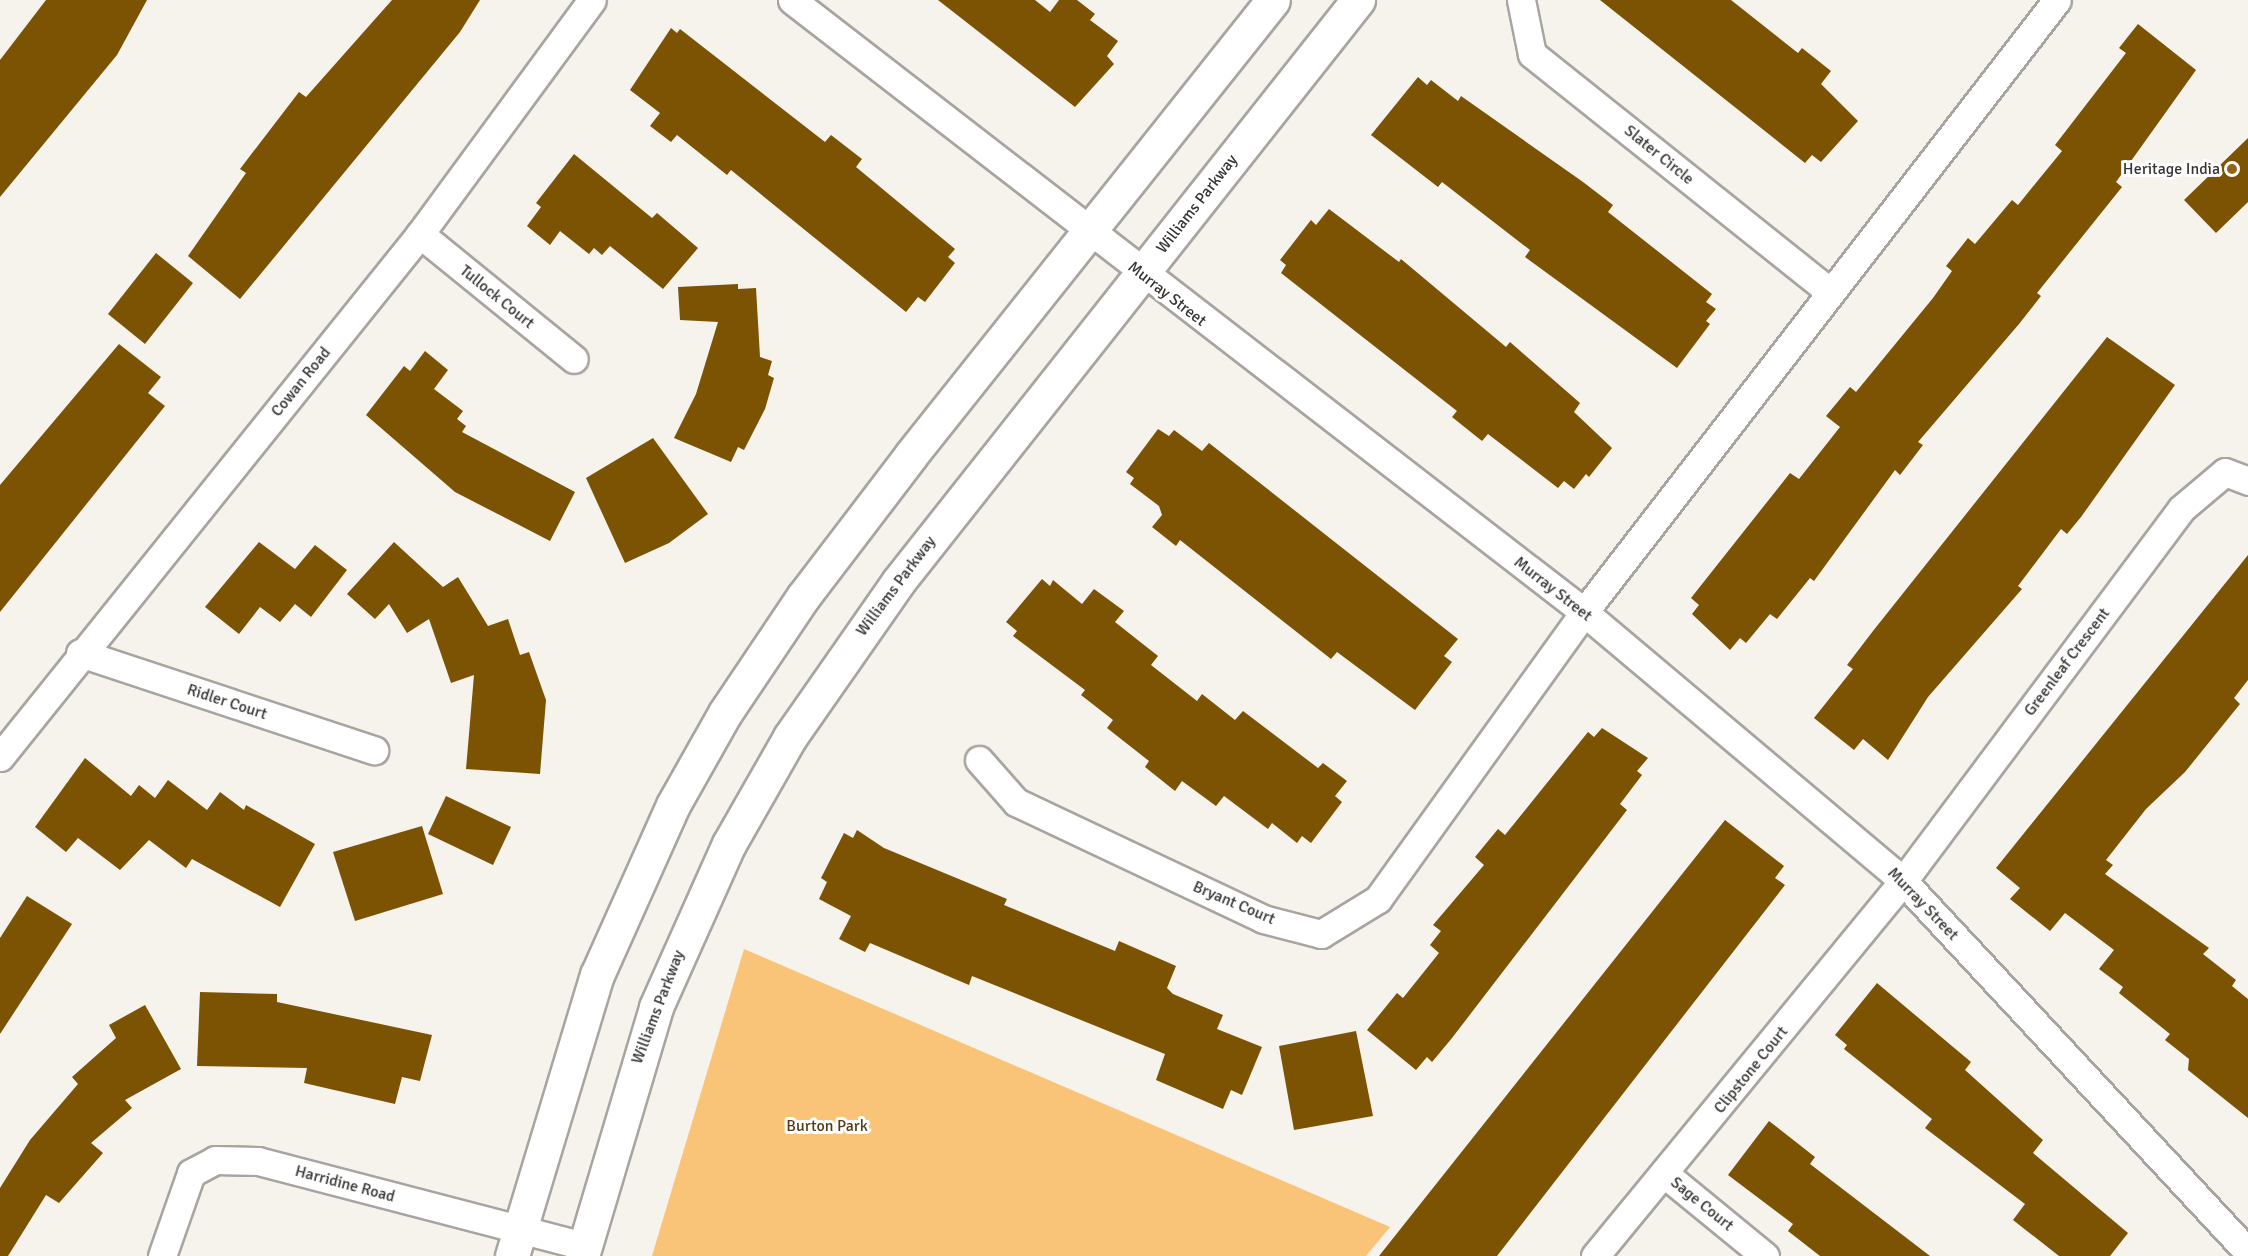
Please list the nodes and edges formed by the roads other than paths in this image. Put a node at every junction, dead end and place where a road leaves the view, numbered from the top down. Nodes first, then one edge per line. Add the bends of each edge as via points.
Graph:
1 (592, 0) edge
2 (792, 0) edge
3 (1273, 0) edge
4 (1358, 0) edge
5 (1521, 0) edge
6 (2057, 0) edge
7 (1088, 232) junction
8 (420, 234) junction
9 (1142, 274) junction
10 (1829, 291) junction
11 (574, 359) dead end
12 (2248, 481) edge
13 (1584, 612) junction
14 (81, 653) junction
15 (374, 750) dead end
16 (0, 757) edge
17 (979, 760) dead end
18 (1903, 881) junction
19 (1666, 1175) junction
20 (515, 1243) edge
21 (584, 1251) edge
22 (2248, 1252) edge
23 (162, 1256) edge
24 (1595, 1256) edge
25 (1765, 1256) edge

1 - 8 street, Cowan Road
2 - 7 street, Murray Street
3 - 7 main road
4 - 9 main road, Williams Parkway
5 - 10 street, Slater Circle via 1532,54
6 - 10 street
7 - 9 street, Murray Street
7 - 20 main road via 803,597 702,753 633,890 597,975
8 - 11 street, Tullock Court
8 - 14 street, Cowan Road
9 - 13 street, Murray Street
9 - 21 main road, Williams Parkway via 898,582 770,770 703,896 656,1007
10 - 13 street
12 - 18 street, Greenleaf Crescent via 2225,472 2181,509
13 - 17 street, Bryant Court via 1378,899 1321,934 1263,919 1016,802
13 - 18 street, Murray Street
14 - 15 street, Ridler Court
14 - 16 street, Cowan Road
18 - 19 street, Clipstone Court
18 - 22 street, Murray Street
19 - 24 street, Clipstone Court
19 - 25 street, Sage Court
20 - 21 street, Harridine Road
20 - 23 street, Harridine Road via 258,1161 215,1160 191,1173

